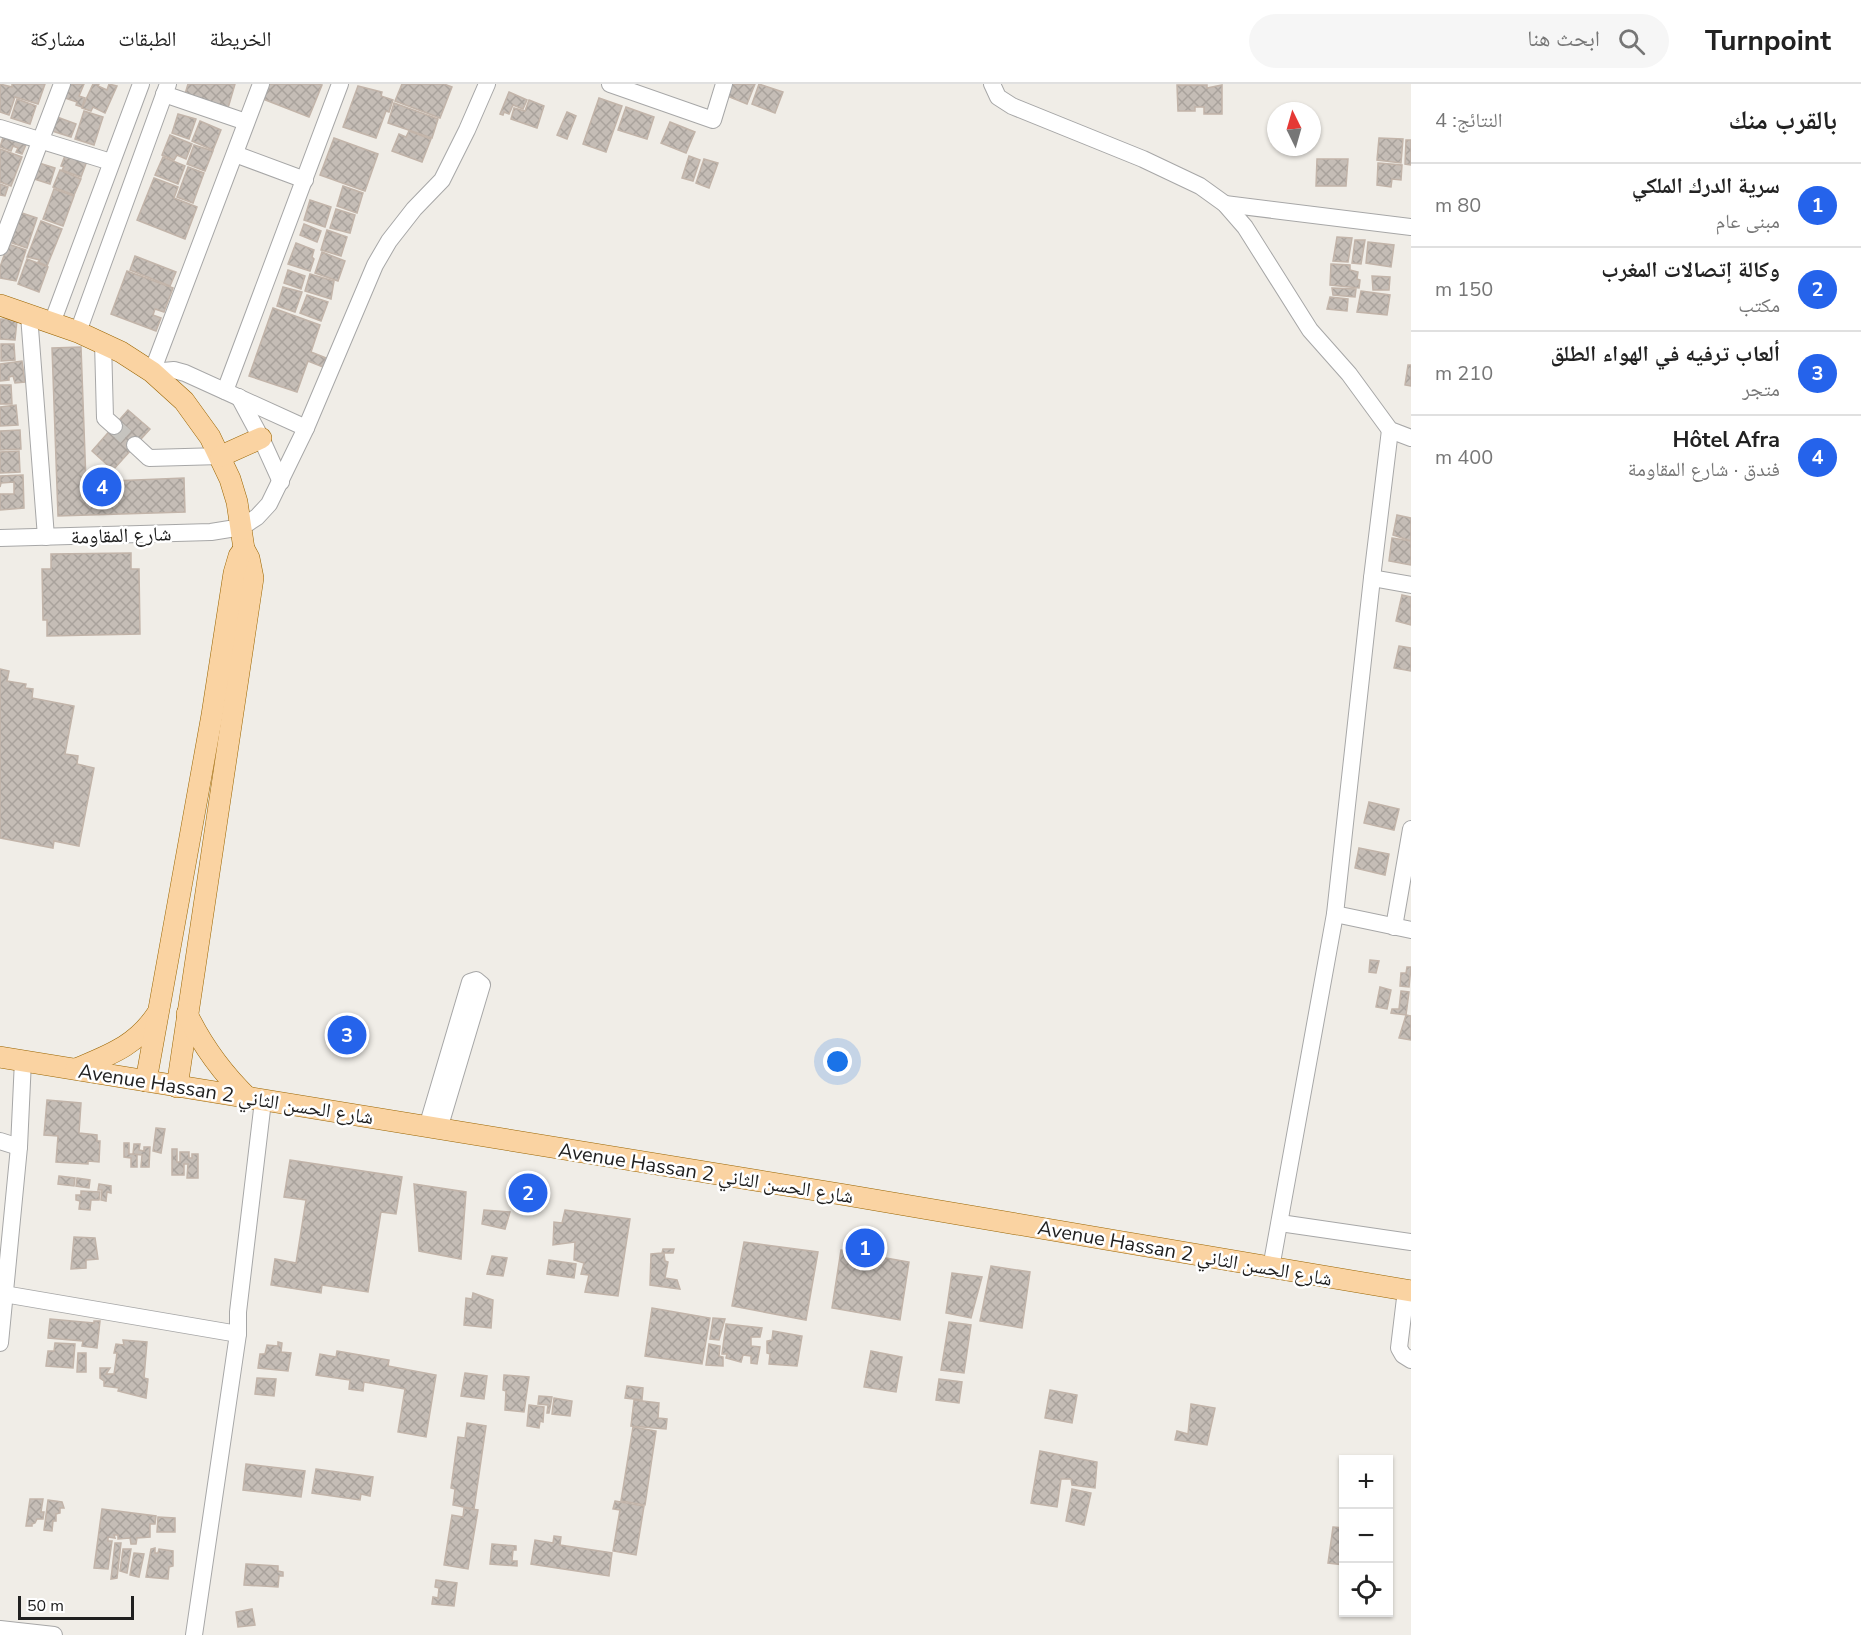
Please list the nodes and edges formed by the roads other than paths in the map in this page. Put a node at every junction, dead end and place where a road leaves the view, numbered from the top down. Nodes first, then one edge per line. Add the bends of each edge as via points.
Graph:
1 (62, 84) edge
2 (141, 84) edge
3 (261, 84) edge
4 (340, 84) edge
5 (487, 84) edge
6 (610, 84) edge
7 (724, 84) edge
8 (992, 84) edge
9 (166, 89) edge
10 (246, 122) junction
11 (0, 128) edge
12 (41, 140) junction
13 (235, 154) junction
14 (111, 162) junction
15 (305, 180) junction
16 (1225, 204) junction
17 (1411, 227) edge
18 (0, 247) edge
19 (0, 305) edge
20 (28, 315) junction
21 (52, 323) junction
22 (78, 332) junction
23 (103, 342) junction
24 (152, 372) junction
25 (232, 394) junction
26 (114, 426) tunnel mouth
27 (306, 428) junction
28 (1390, 430) junction
29 (261, 438) junction
30 (1411, 438) edge
31 (135, 445) tunnel mouth
32 (221, 456) junction
33 (281, 482) junction
34 (242, 527) junction
35 (46, 537) junction
36 (0, 538) edge
37 (243, 549) junction
38 (1372, 578) junction
39 (1411, 585) edge
40 (1411, 829) edge
41 (1335, 914) junction
42 (1394, 927) junction
43 (1411, 930) edge
44 (159, 1011) junction
45 (187, 1014) junction
46 (464, 1026) dead end
47 (0, 1057) edge
48 (23, 1060) junction
49 (76, 1069) junction
50 (146, 1082) junction
51 (177, 1086) junction
52 (256, 1100) junction
53 (433, 1128) junction
54 (0, 1141) edge
55 (19, 1147) junction
56 (1280, 1223) junction
57 (5, 1234) edge
58 (1411, 1242) edge
59 (1271, 1268) junction
60 (1409, 1291) edge
61 (4, 1294) junction
62 (238, 1334) junction
63 (0, 1343) edge
64 (1411, 1360) edge
65 (0, 1629) edge
66 (54, 1635) edge
67 (194, 1635) edge

1 - 12 street
2 - 14 street
3 - 10 street
4 - 15 street
5 - 27 street via 442,180 389,241 375,266
6 - 7 street via 713,120
8 - 16 street via 998,97 1011,106 1143,159 1200,186
9 - 10 street
9 - 22 street
10 - 13 street
11 - 12 street
12 - 14 street
12 - 18 street
13 - 15 street
13 - 24 street
14 - 21 street
15 - 25 street
16 - 17 street
16 - 28 street via 1245,227 1300,318
19 - 20 main road
20 - 21 main road
20 - 35 street
21 - 22 main road
22 - 23 main road
23 - 24 main road
23 - 26 street via 105,418
24 - 25 street via 185,373
24 - 32 main road via 184,401
25 - 27 street
25 - 29 street
27 - 33 street
28 - 30 street
28 - 38 street
29 - 32 main road
29 - 33 street
31 - 32 street via 149,458
32 - 34 main road
33 - 34 street via 269,504
34 - 35 street, شارع المقاومة via 211,532
34 - 37 main road
35 - 36 street, شارع المقاومة
37 - 44 main road via 234,573
37 - 45 main road via 253,578
38 - 39 street
38 - 41 street
40 - 42 street
41 - 42 street
41 - 56 street
42 - 43 street
44 - 49 main road via 132,1043
44 - 50 main road
45 - 51 main road
45 - 52 main road via 213,1060 230,1080
46 - 53 street
47 - 48 main road, Avenue Hassan 2 شارع الحسن الثاني
48 - 49 main road, Avenue Hassan 2 شارع الحسن الثاني
48 - 55 street
49 - 50 main road, Avenue Hassan 2 شارع الحسن الثاني
50 - 51 main road, Avenue Hassan 2 شارع الحسن الثاني
51 - 52 main road, Avenue Hassan 2 شارع الحسن الثاني
52 - 53 main road, Avenue Hassan 2 شارع الحسن الثاني
52 - 62 street
53 - 59 main road, Avenue Hassan 2 شارع الحسن الثاني
54 - 55 street
55 - 57 street
56 - 58 street
56 - 59 street
57 - 61 street
59 - 60 main road, Avenue Hassan 2 شارع الحسن الثاني
60 - 64 street via 1399,1348
61 - 62 street
61 - 63 street
62 - 67 street
65 - 66 street

